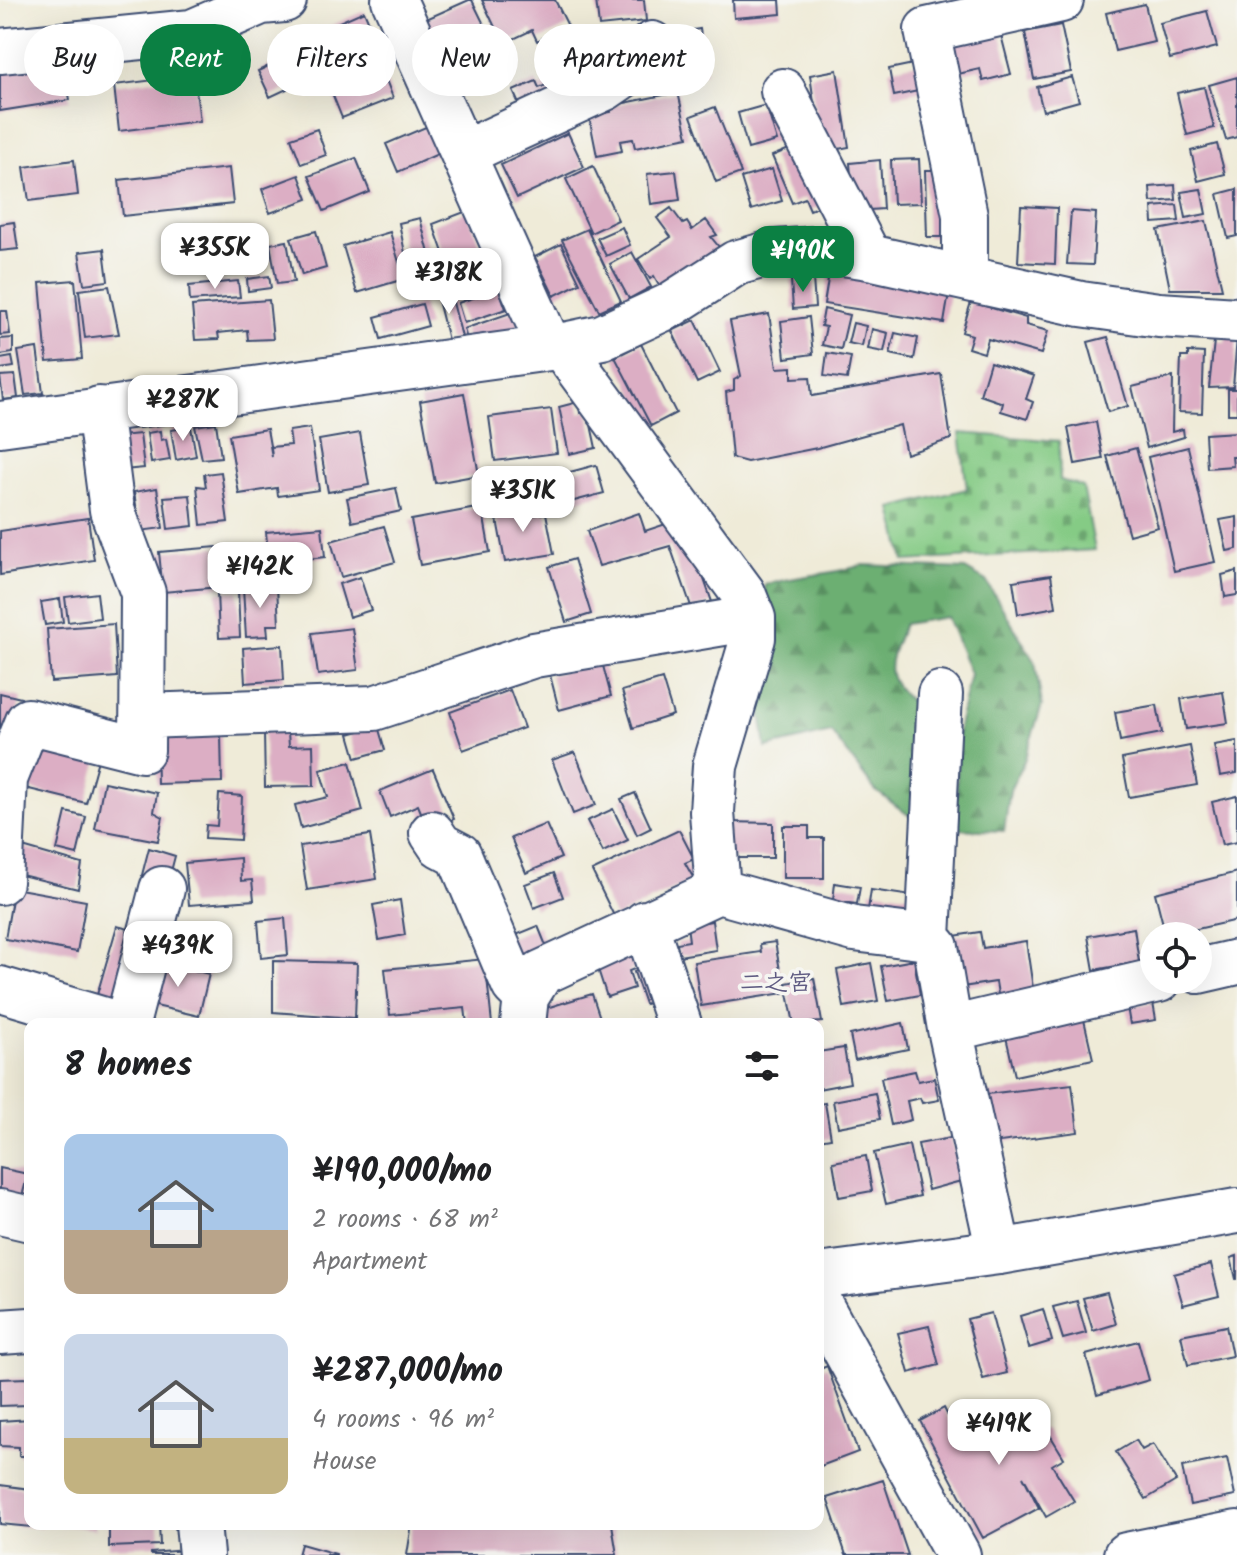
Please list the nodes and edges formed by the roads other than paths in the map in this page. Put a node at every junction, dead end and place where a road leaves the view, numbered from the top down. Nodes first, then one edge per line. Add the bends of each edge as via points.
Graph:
1 (284, 0) edge
2 (394, 0) edge
3 (1061, 0) edge
4 (0, 51) edge
5 (783, 91) dead end
6 (588, 96) edge
7 (464, 153) junction
8 (869, 257) junction
9 (965, 278) junction
10 (1237, 320) edge
11 (555, 347) junction
12 (99, 409) junction
13 (0, 424) edge
14 (753, 618) junction
15 (940, 694) dead end
16 (144, 716) junction
17 (2, 788) edge
18 (432, 833) dead end
19 (0, 882) edge
20 (162, 889) dead end
21 (718, 891) junction
22 (645, 923) junction
23 (928, 938) junction
24 (1237, 962) edge
25 (1212, 968) edge
26 (1140, 984) edge
27 (0, 989) edge
28 (525, 1010) edge
29 (98, 1018) edge
30 (129, 1018) edge
31 (677, 1018) edge
32 (950, 1029) junction
33 (1237, 1211) edge
34 (0, 1212) edge
35 (24, 1218) edge
36 (999, 1252) junction
37 (824, 1275) edge
38 (824, 1312) edge
39 (24, 1330) edge
40 (0, 1332) edge
41 (199, 1530) edge
42 (1237, 1533) edge
43 (201, 1555) edge
44 (958, 1555) edge
45 (1126, 1555) edge

1 - 4 street via 261,2 192,32
2 - 7 street
3 - 9 street via 927,30 965,215
5 - 8 street
6 - 7 street
7 - 11 street via 517,281
8 - 9 street
8 - 11 street via 817,249 775,252 736,263 669,306 602,337
9 - 10 street via 1081,304
11 - 12 street
11 - 14 street via 704,537 743,593
12 - 13 street
12 - 16 street via 115,520 143,593
14 - 16 street via 534,655 374,708
14 - 21 street via 753,638 715,766 712,812
15 - 23 street
16 - 17 street via 142,750 28,721
17 - 19 street
18 - 28 street via 440,845 459,855
20 - 30 street
21 - 22 street
21 - 23 street via 854,929
22 - 28 street via 541,973
22 - 31 street
23 - 32 street via 936,947
24 - 25 street
26 - 32 street
27 - 29 street
32 - 36 street
33 - 36 street
34 - 35 street
36 - 37 street
38 - 44 street
39 - 40 street
41 - 43 street
42 - 45 street

